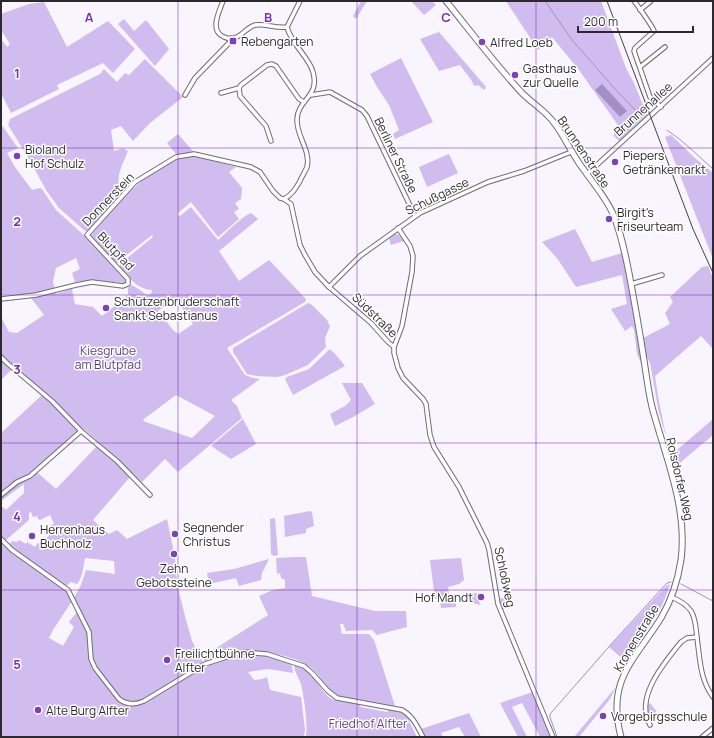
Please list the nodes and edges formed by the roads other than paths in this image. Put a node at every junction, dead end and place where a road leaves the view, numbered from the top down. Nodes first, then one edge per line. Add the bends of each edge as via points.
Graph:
1 (222, 1) edge
2 (300, 1) edge
3 (446, 1) edge
4 (634, 1) edge
5 (650, 1) edge
6 (640, 10) junction
7 (286, 27) junction
8 (231, 38) junction
9 (665, 47) dead end
10 (713, 58) edge
11 (640, 67) junction
12 (239, 88) junction
13 (221, 93) dead end
14 (185, 95) dead end
15 (311, 95) junction
16 (304, 102) junction
17 (661, 107) junction
18 (271, 141) dead end
19 (571, 152) junction
20 (587, 174) junction
21 (292, 194) junction
22 (284, 199) junction
23 (291, 204) junction
24 (415, 216) junction
25 (398, 228) junction
26 (87, 235) joint
27 (662, 275) dead end
28 (631, 284) junction
29 (330, 286) junction
30 (1, 299) edge
31 (638, 323) joint
32 (394, 346) junction
33 (1, 357) edge
34 (81, 431) junction
35 (435, 448) joint
36 (1, 495) edge
37 (150, 495) dead end
38 (1, 539) edge
39 (671, 597) junction
40 (697, 637) junction
41 (713, 697) edge
42 (650, 725) dead end
43 (713, 728) edge
44 (423, 737) edge
45 (553, 737) edge
46 (621, 737) edge
47 (702, 737) edge

1 - 8 street via 216,28 223,37
2 - 7 street
3 - 19 street, Brunnenstraße via 492,59 555,124
4 - 6 street
5 - 6 street
6 - 11 street via 654,31 635,48
7 - 8 street via 258,25
7 - 15 street via 313,70
8 - 14 street via 195,78
9 - 11 street
10 - 17 street, Brunnenallee
11 - 17 street via 650,97
12 - 13 street
12 - 16 street via 267,65 272,64
12 - 18 street via 240,96 266,126
15 - 16 street
15 - 24 street, Berliner Straße via 330,92 362,110
16 - 21 street via 297,119 308,160
17 - 20 street, Brunnenallee
19 - 20 street, Brunnenstraße
19 - 24 street, Schußgasse via 488,182
20 - 28 street, Brunnenstraße via 612,212 622,240
21 - 22 street
21 - 23 street
22 - 23 street, Donnerstein
22 - 26 street, Donnerstein via 273,191 260,172 251,167 194,154 184,155 176,157 134,182
23 - 29 street via 300,245 316,272
24 - 25 street, Schußgasse
25 - 29 street, Schußgasse via 360,256
25 - 32 street via 410,246 413,256 402,326
26 - 30 street, Blutpfad via 124,274 128,284 123,286 92,282 36,295
27 - 28 street
28 - 31 street, Brunnenstraße
29 - 32 street, Südstraße
31 - 39 street, Roisdorfer Weg via 650,396 670,469 680,519 681,554
32 - 35 street, Südstraße via 398,368 403,378 426,404 430,435
33 - 34 street via 52,401
34 - 36 street via 30,476 17,482
34 - 37 street via 117,461
35 - 45 street, Schloßweg via 459,487 487,543 498,604
38 - 44 street via 12,550 68,590 90,632 91,659 95,668 124,702 134,704 144,701 205,664 233,654 255,652 280,657 304,666 337,698 409,713
39 - 40 street via 691,612
39 - 46 street, Kronenstraße via 622,677 617,706
40 - 41 street via 703,678
40 - 42 street via 687,638 682,642 652,682 647,695 646,710 646,718
43 - 47 street

